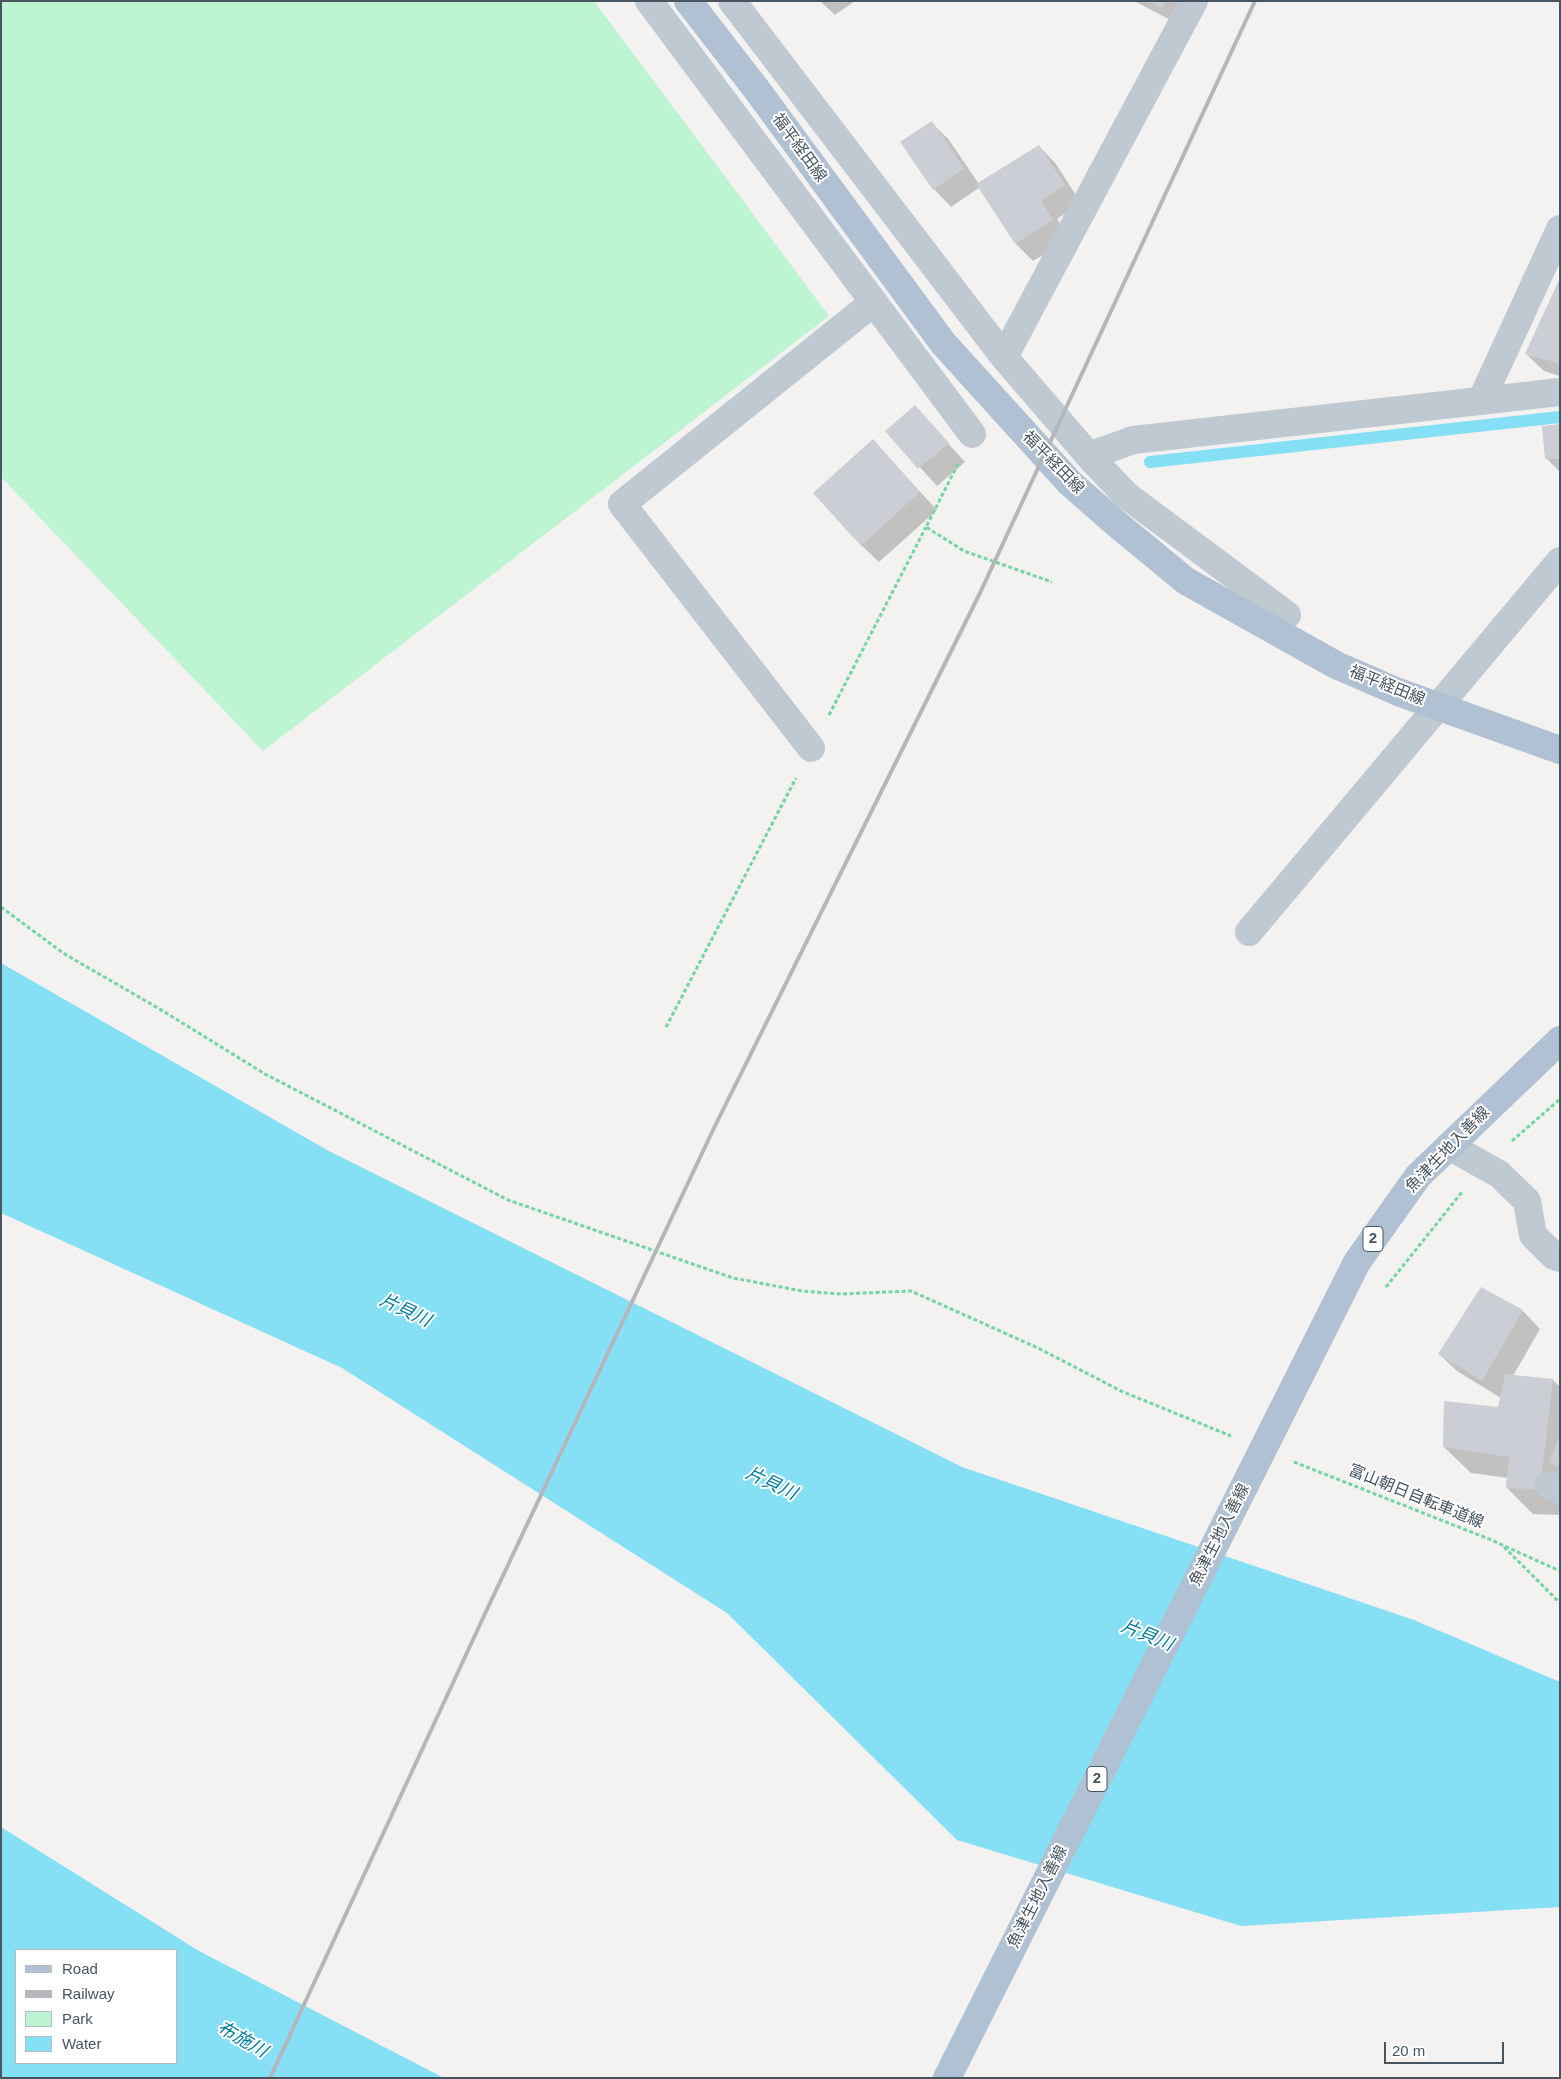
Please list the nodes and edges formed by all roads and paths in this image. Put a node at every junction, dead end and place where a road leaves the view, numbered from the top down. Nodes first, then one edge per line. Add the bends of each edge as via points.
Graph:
1 (649, 1) edge
2 (688, 1) edge
3 (732, 1) edge
4 (1194, 1) edge
5 (1560, 229) edge
6 (874, 302) junction
7 (1004, 357) junction
8 (1560, 392) edge
9 (1480, 401) junction
10 (972, 434) joint
11 (1089, 456) junction
12 (1560, 561) edge
13 (1052, 582) dead end
14 (1287, 615) dead end
15 (1438, 706) junction
16 (811, 748) dead end
17 (1560, 750) edge
18 (1, 906) edge
19 (1249, 932) dead end
20 (1560, 1040) edge
21 (1560, 1099) edge
22 (1449, 1146) junction
23 (1484, 1165) junction
24 (1560, 1258) edge
25 (1383, 1292) dead end
26 (1262, 1449) junction
27 (1502, 1545) junction
28 (1560, 1571) edge
29 (1560, 1603) edge
30 (947, 2078) edge

1 - 6 street
2 - 15 main road, 福平経田線 via 943,343 1070,483 1186,581 1336,665
3 - 7 street
4 - 7 street
5 - 9 street
6 - 10 street
6 - 16 street via 622,504
7 - 11 street
8 - 9 street
9 - 11 street via 1132,440
10 - 13 path via 926,527 964,551
11 - 14 street via 1126,495
12 - 15 street
15 - 17 main road, 福平経田線
15 - 19 street
18 - 26 path, 富山朝日自転車道線 via 63,953 264,1074 508,1200 733,1278 802,1291 841,1294 911,1291 1038,1348 1121,1391
20 - 22 main road, 魚津生地入善線 / 2
21 - 23 path
22 - 23 street
22 - 26 main road, 魚津生地入善線 / 2 via 1418,1176 1357,1262
23 - 24 street via 1499,1174 1527,1201 1533,1235
23 - 25 path
26 - 27 path, 富山朝日自転車道線
26 - 30 main road, 魚津生地入善線 / 2
27 - 28 path, 富山朝日自転車道線
27 - 29 path

